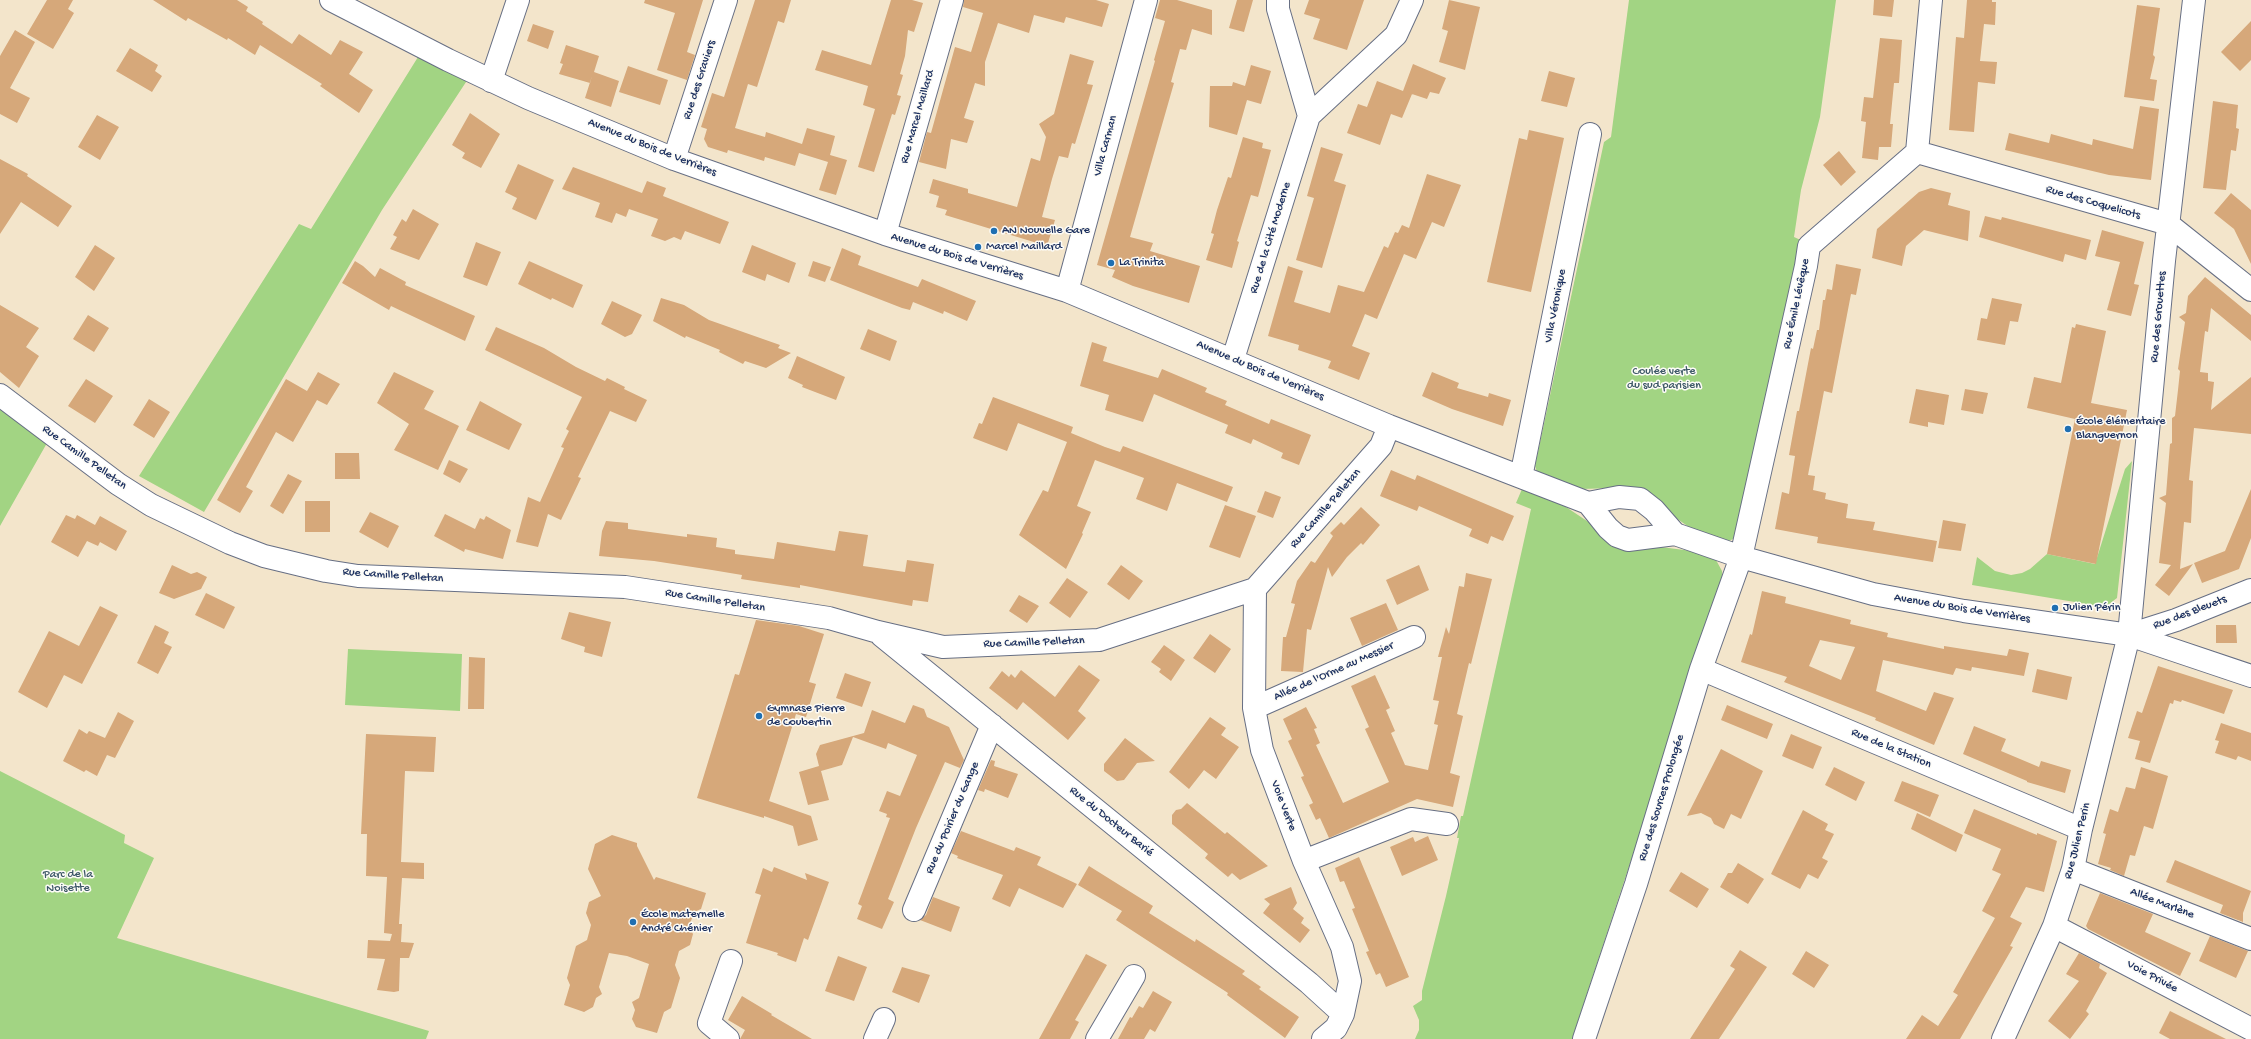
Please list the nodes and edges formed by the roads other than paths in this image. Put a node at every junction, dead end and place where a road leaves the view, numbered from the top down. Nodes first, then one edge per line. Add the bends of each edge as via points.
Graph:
1 (330, 0) edge
2 (518, 0) edge
3 (726, 0) edge
4 (952, 0) edge
5 (1146, 0) edge
6 (1278, 0) edge
7 (1412, 0) edge
8 (1931, 0) edge
9 (2194, 0) edge
10 (490, 81) junction
11 (1309, 116) junction
12 (1590, 134) dead end
13 (1917, 152) junction
14 (674, 159) junction
15 (2168, 224) junction
16 (885, 234) junction
17 (2251, 290) edge
18 (1067, 291) junction
19 (1233, 359) junction
20 (0, 395) edge
21 (1389, 426) junction
22 (1521, 477) junction
23 (1588, 503) junction
24 (1675, 534) junction
25 (1741, 557) junction
26 (1255, 589) junction
27 (2251, 590) edge
28 (878, 632) junction
29 (2129, 635) junction
30 (1414, 637) dead end
31 (1701, 669) junction
32 (2251, 676) edge
33 (1254, 708) junction
34 (992, 725) junction
35 (1447, 824) dead end
36 (2081, 829) junction
37 (1304, 861) junction
38 (2073, 869) junction
39 (914, 910) dead end
40 (2054, 926) junction
41 (2251, 939) edge
42 (731, 961) dead end
43 (1134, 976) dead end
44 (1344, 1014) junction
45 (884, 1019) dead end
46 (2251, 1029) edge
47 (728, 1039) edge
48 (875, 1039) edge
49 (1097, 1039) edge
50 (1323, 1039) edge
51 (1584, 1039) edge
52 (2003, 1039) edge

1 - 10 street, Avenue du Bois de Verrières
2 - 10 street
3 - 14 street, Rue des Graviers
4 - 16 street, Rue Marcel Maillard
5 - 18 street, Villa Carman
6 - 11 street via 1278,9
7 - 11 street, Rue de la Cité Moderne via 1396,35
8 - 13 street
9 - 15 street, Rue des Grouettes
10 - 14 street, Avenue du Bois de Verrières
11 - 19 street, Rue de la Cité Moderne
12 - 22 street, Villa Véronique
13 - 15 street, Rue des Coquelicots
13 - 25 street, Rue Émile Lévêque via 1809,246
14 - 16 street, Avenue du Bois de Verrières
15 - 17 street, Rue des Coquelicots
15 - 29 street, Rue des Grouettes
16 - 18 street, Avenue du Bois de Verrières
18 - 19 street, Avenue du Bois de Verrières
19 - 21 street, Avenue du Bois de Verrières
20 - 28 street, Rue Camille Pelletan via 118,484 152,505 230,543 264,556 358,576 625,587 829,618
21 - 22 street, Avenue du Bois de Verrières
21 - 26 street, Rue Camille Pelletan via 1381,446
22 - 23 street, Avenue du Bois de Verrières
23 - 24 street via 1619,497 1640,499 1654,510
23 - 24 street via 1608,528 1617,536 1628,540
24 - 25 street, Avenue du Bois de Verrières
25 - 29 street, Avenue du Bois de Verrières via 1873,594
25 - 31 street, Rue des Sources Prolongée
26 - 28 street, Rue Camille Pelletan via 1099,640 943,647
26 - 33 street, Voie Verte
27 - 29 street, Rue des Bleuets via 2176,620
28 - 34 street, Rue du Docteur Barié
29 - 32 street, Avenue du Bois de Verrières
29 - 36 street, Rue Julien Perin
30 - 33 street, Allée de l'Orme au Messier
31 - 36 street, Rue de la Station
31 - 51 street, Rue des Sources Prolongée via 1636,884
33 - 37 street, Voie Verte via 1262,750
34 - 39 street, Rue du Poirier du Gange
34 - 44 street, Rue du Docteur Barié
35 - 37 street via 1411,819
36 - 38 street, Rue Julien Perin
37 - 44 street, Voie Verte via 1342,946 1350,981
38 - 40 street, Rue Julien Perin
38 - 41 street, Allée Marlène
40 - 46 street, Voie Privée
40 - 52 street, Rue Julien Perin
42 - 47 street via 709,1023
43 - 49 street
44 - 50 street via 1336,1028
45 - 48 street

